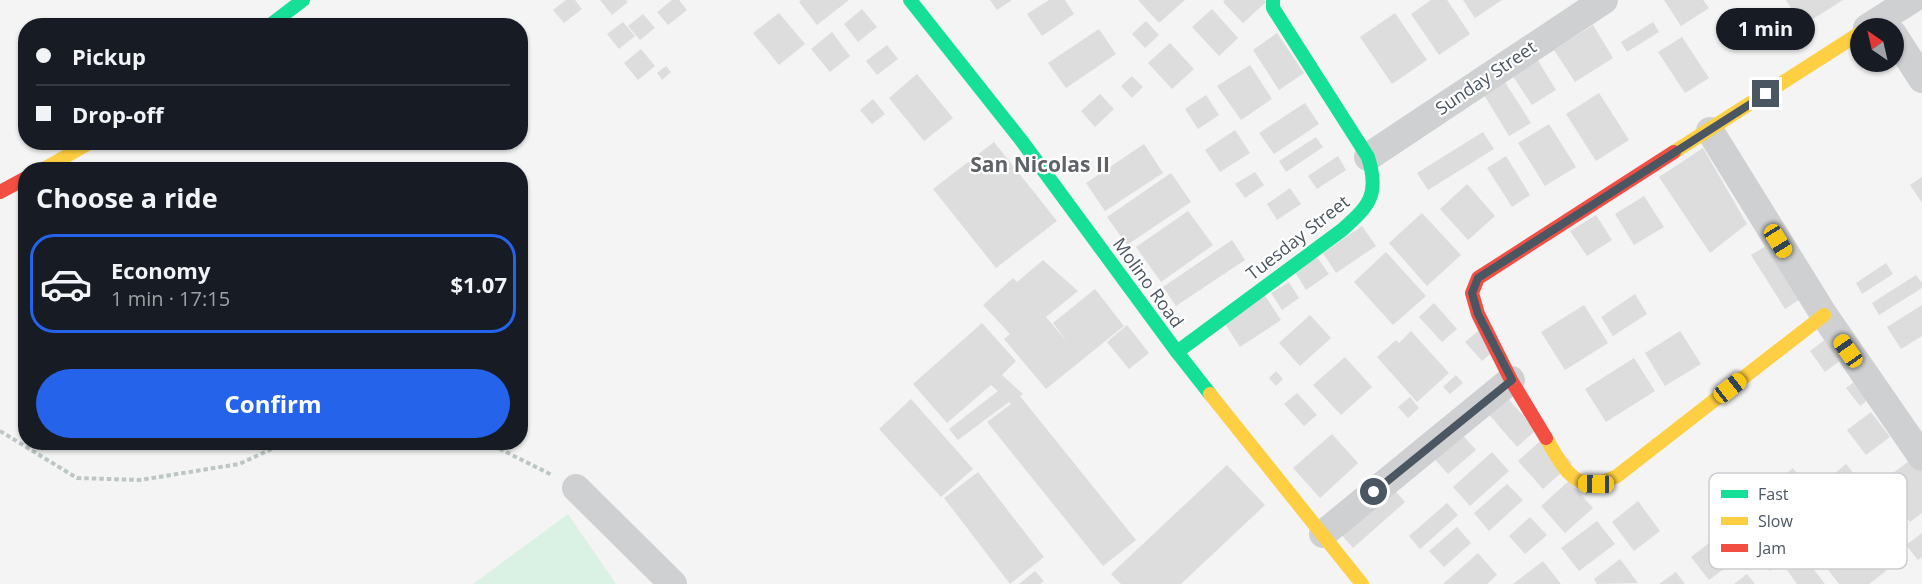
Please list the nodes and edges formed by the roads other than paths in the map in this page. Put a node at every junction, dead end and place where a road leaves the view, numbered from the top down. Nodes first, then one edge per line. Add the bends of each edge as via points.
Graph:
1 (303, 0) edge
2 (910, 0) edge
3 (1604, 0) edge
4 (1911, 0) edge
5 (1277, 3) edge
6 (279, 18) edge
7 (1890, 18) edge
8 (1850, 45) edge
9 (1904, 58) edge
10 (1922, 79) edge
11 (1710, 131) junction
12 (77, 150) edge
13 (1368, 157) junction
14 (56, 162) edge
15 (18, 182) edge
16 (0, 192) edge
17 (1824, 315) junction
18 (1177, 352) junction
19 (1512, 380) junction
20 (1922, 458) edge
21 (576, 488) road end
22 (1323, 534) junction
23 (673, 584) edge
24 (1362, 584) edge

1 - 6 street
2 - 18 street, Molino Road via 1021,140
3 - 13 street, Sunday Street
4 - 7 street
5 - 13 street, Tuesday Street
8 - 11 street
9 - 10 street
11 - 17 street
11 - 19 street via 1478,278 1472,293 1478,314
12 - 14 street
13 - 18 street, Tuesday Street via 1374,177 1362,213
15 - 16 street
17 - 19 street via 1617,476 1596,484 1581,483 1564,468
17 - 20 street
18 - 22 street, Molino Road
19 - 22 street
21 - 23 street
22 - 24 street, Molino Road

